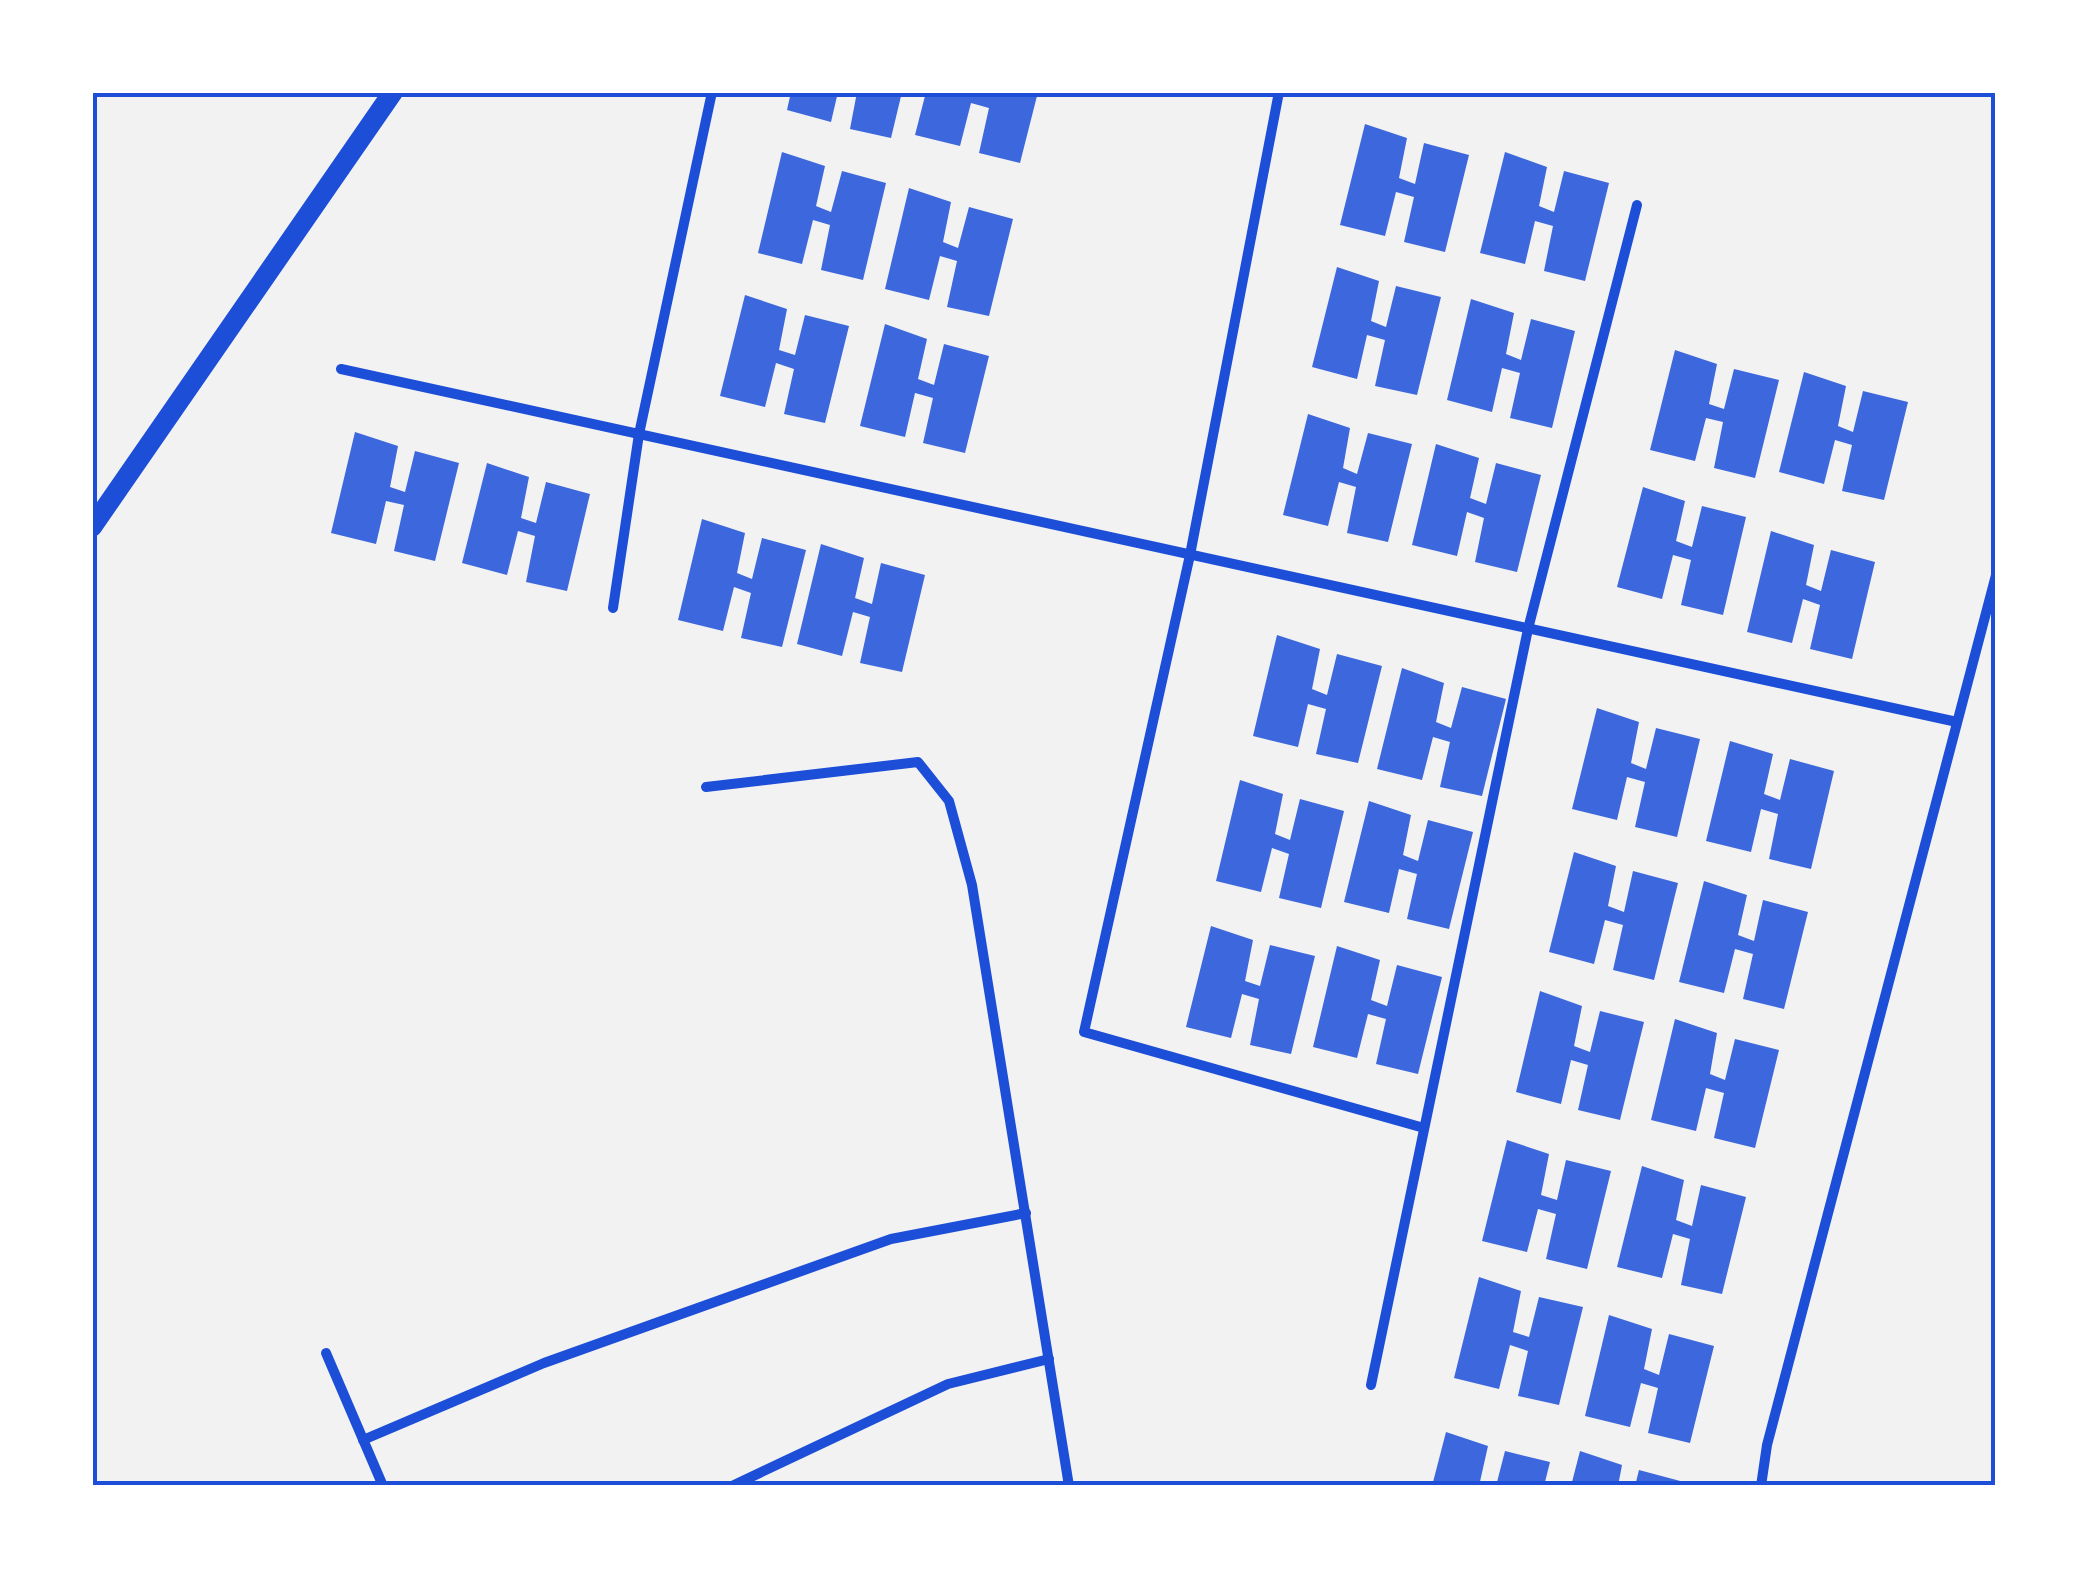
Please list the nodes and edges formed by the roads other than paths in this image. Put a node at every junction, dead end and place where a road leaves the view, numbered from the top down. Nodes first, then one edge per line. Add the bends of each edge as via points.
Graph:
1 (393, 92) edge
2 (712, 92) edge
3 (1280, 92) edge
4 (1636, 204) dead end
5 (341, 369) dead end
6 (640, 434) junction
7 (92, 527) edge
8 (1190, 555) junction
9 (1996, 575) edge
10 (613, 608) dead end
11 (1528, 629) junction
12 (1957, 722) junction
13 (706, 787) dead end
14 (1424, 1128) junction
15 (1026, 1213) junction
16 (326, 1353) dead end
17 (1049, 1359) junction
18 (1371, 1385) dead end
19 (364, 1440) junction
20 (383, 1486) edge
21 (732, 1486) edge
22 (1070, 1486) edge
23 (1761, 1486) edge

1 - 7 main road
2 - 6 street
3 - 8 street
4 - 11 street
5 - 6 street
6 - 8 street
6 - 10 street
8 - 11 street
8 - 14 street via 1084,1032
9 - 12 street
11 - 12 street
11 - 14 street
12 - 23 street
13 - 15 street via 918,762 949,801 972,885
14 - 18 street
15 - 17 street
15 - 19 street via 891,1239 544,1363
16 - 19 street
17 - 21 street via 948,1384
17 - 22 street
19 - 20 street

